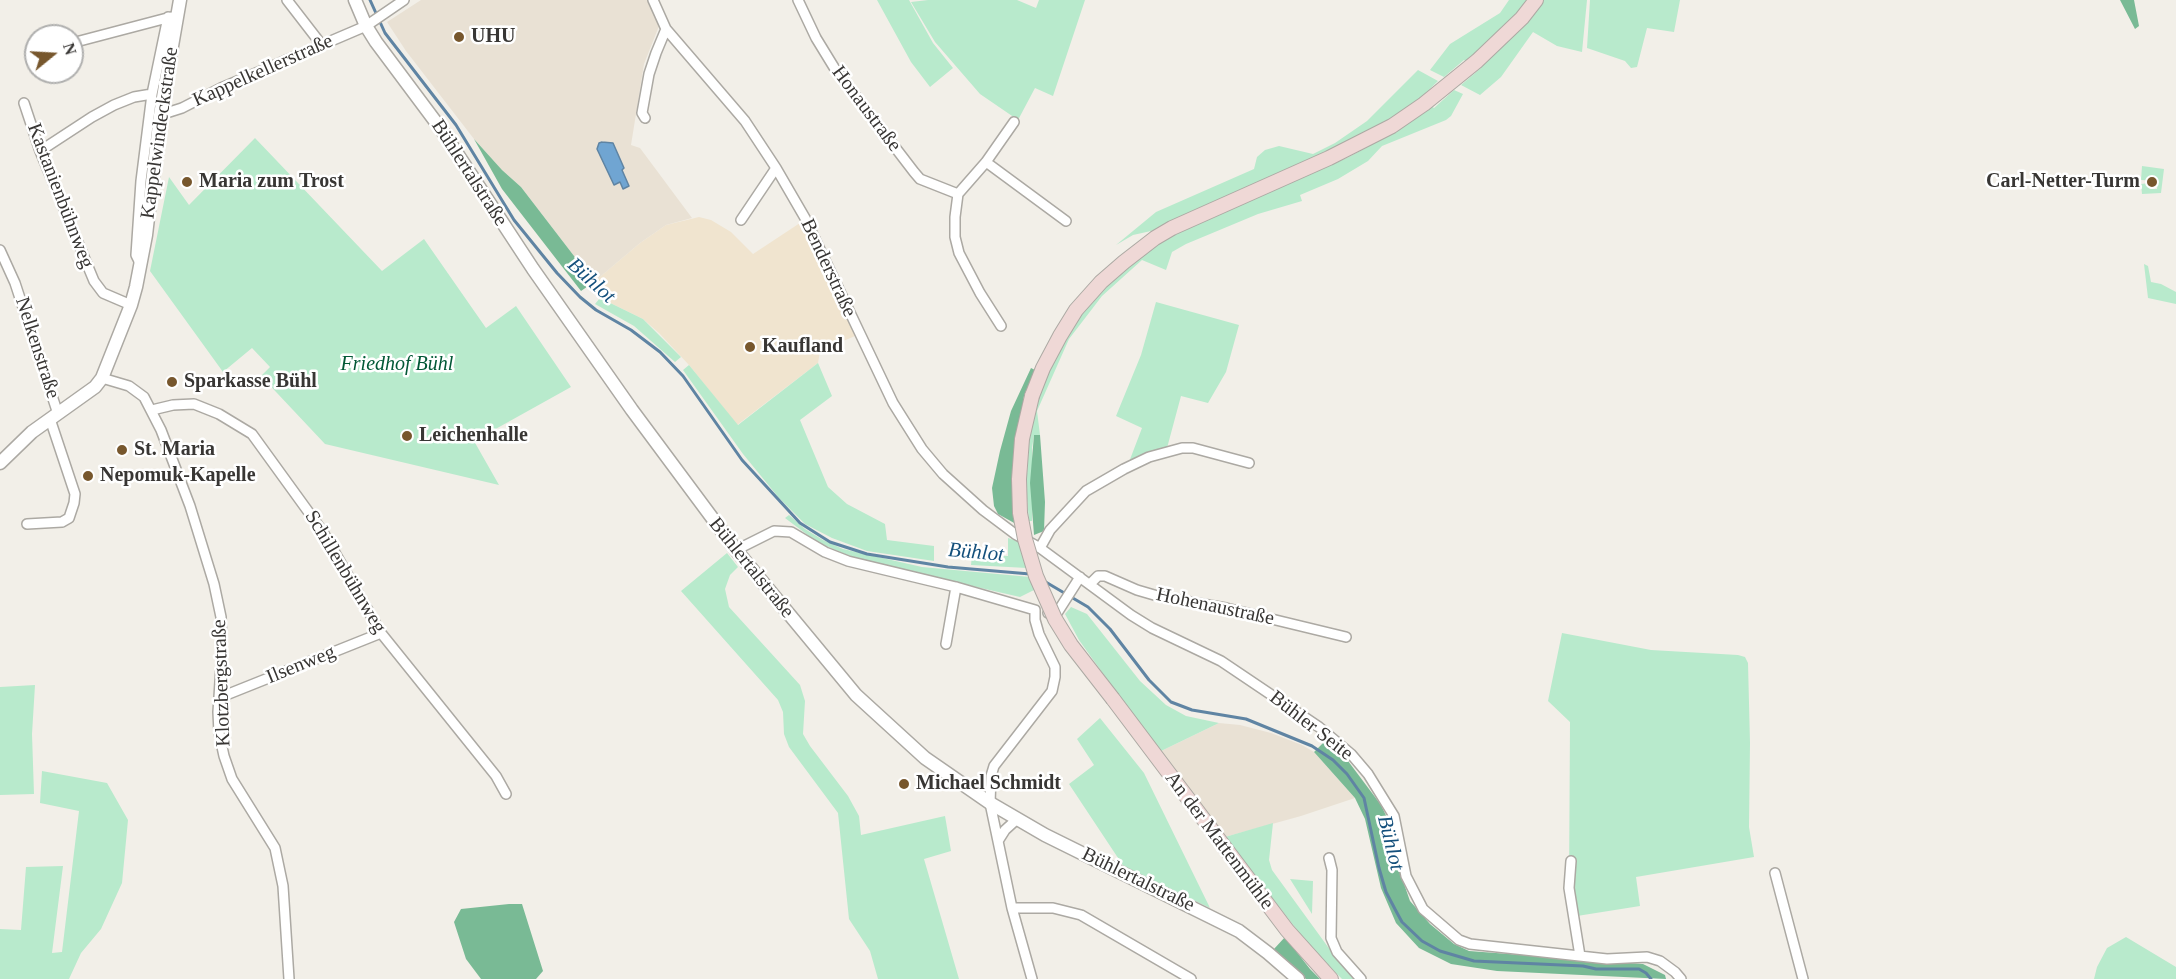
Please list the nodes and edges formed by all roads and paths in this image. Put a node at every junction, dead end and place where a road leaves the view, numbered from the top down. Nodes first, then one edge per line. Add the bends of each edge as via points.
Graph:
1 (180, 0) edge
2 (287, 0) edge
3 (355, 0) edge
4 (404, 0) edge
5 (653, 0) edge
6 (798, 0) edge
7 (1536, 0) edge
8 (172, 17) junction
9 (369, 23) junction
10 (666, 29) junction
11 (84, 40) edge
12 (321, 44) junction
13 (152, 94) junction
14 (24, 103) dead end
15 (160, 116) junction
16 (645, 118) dead end
17 (1014, 122) dead end
18 (40, 152) junction
19 (986, 162) junction
20 (776, 168) junction
21 (958, 194) junction
22 (741, 220) dead end
23 (1066, 221) dead end
24 (0, 250) edge
25 (141, 265) junction
26 (131, 305) junction
27 (1001, 326) dead end
28 (102, 378) junction
29 (152, 410) junction
30 (54, 416) junction
31 (1, 461) edge
32 (1249, 463) dead end
33 (983, 510) joint
34 (27, 524) dead end
35 (1040, 548) junction
36 (736, 550) junction
37 (1080, 577) junction
38 (1090, 584) junction
39 (956, 587) junction
40 (1046, 613) dead end
41 (381, 633) junction
42 (1346, 637) dead end
43 (946, 644) dead end
44 (220, 697) junction
45 (506, 794) dead end
46 (990, 804) junction
47 (1016, 820) junction
48 (998, 841) junction
49 (1329, 858) dead end
50 (1570, 861) dead end
51 (1775, 873) dead end
52 (1012, 908) junction
53 (1580, 956) junction
54 (288, 979) edge
55 (1032, 979) edge
56 (1191, 979) edge
57 (1298, 979) edge
58 (1330, 979) edge
59 (1361, 979) edge
60 (1681, 979) edge
61 (1803, 979) edge

1 - 8 street, Kappelwindeckstraße
2 - 12 street
3 - 9 street, Bühlertalstraße
4 - 9 street, Kappelkellerstraße
5 - 10 street, Benderstraße
6 - 21 street, Honaustraße via 835,69 914,172 920,179
7 - 58 main road, An der Mattenmühle, bridge via 1477,61 1392,126 1155,238 1101,282 1076,310 1043,368 1022,439 1020,513 1036,576 1055,619 1287,930
8 - 11 street
8 - 13 street, Kappelwindeckstraße
8 - 15 street, Kappelwindeckstraße
9 - 12 street, Kappelkellerstraße
9 - 36 street, Bühlertalstraße via 569,323
10 - 16 street via 649,74 642,113
10 - 20 street, Benderstraße via 751,129
12 - 15 street, Kappelkellerstraße
13 - 18 street via 114,105
13 - 25 street, Kappelwindeckstraße via 136,244
14 - 18 street, Kastanienbühnweg
15 - 25 street, Kappelwindeckstraße
17 - 19 street
18 - 26 street, Kastanienbühnweg via 94,281 103,293
19 - 21 street
19 - 23 street
20 - 22 street
20 - 33 street, Benderstraße via 805,218 907,428 943,474
21 - 27 street via 955,237 959,253
24 - 30 street, Nelkenstraße via 19,294
25 - 26 street, Kappelwindeckstraße
26 - 28 street, Kappelwindeckstraße
28 - 29 street, Klotzbergstraße via 136,390
28 - 30 street, Kappelwindeckstraße
29 - 41 street, Schillenbühnweg via 194,404 252,434 323,532
29 - 44 street, Klotzbergstraße via 190,506 214,584 221,617
30 - 31 street, Kappelwindeckstraße
30 - 34 street via 74,503 69,518 62,522
32 - 35 street via 1193,448 1149,457 1086,492 1050,530
33 - 35 street, Bühler Seite
35 - 37 street, Bühler Seite
36 - 39 street via 774,531 790,532 848,561
36 - 46 street, Bühlertalstraße via 856,694 925,758
37 - 38 street, Bühler Seite
37 - 40 street via 1057,613
38 - 42 street, Hohenaustraße via 1098,576 1105,576 1161,597
38 - 53 street, Bühler Seite via 1152,628 1221,661 1319,727 1351,754 1394,816 1406,876 1423,909 1452,935 1470,945
39 - 43 street
39 - 46 street via 1035,610 1039,634 1055,666 1052,691 994,766
41 - 44 street, Ilsenweg
41 - 45 street, Schillenbühnweg via 496,776
44 - 54 street, Klotzbergstraße via 219,733 224,756 232,778 275,848 281,870
46 - 47 street, Bühlertalstraße
46 - 48 street
47 - 48 street
47 - 57 street, Bühlertalstraße via 1230,926
48 - 52 street
49 - 59 street via 1331,939
50 - 53 street via 1569,888
51 - 61 street
52 - 55 street
52 - 56 street via 1053,909 1081,915
53 - 60 street, Bühler Seite via 1647,957 1660,961

